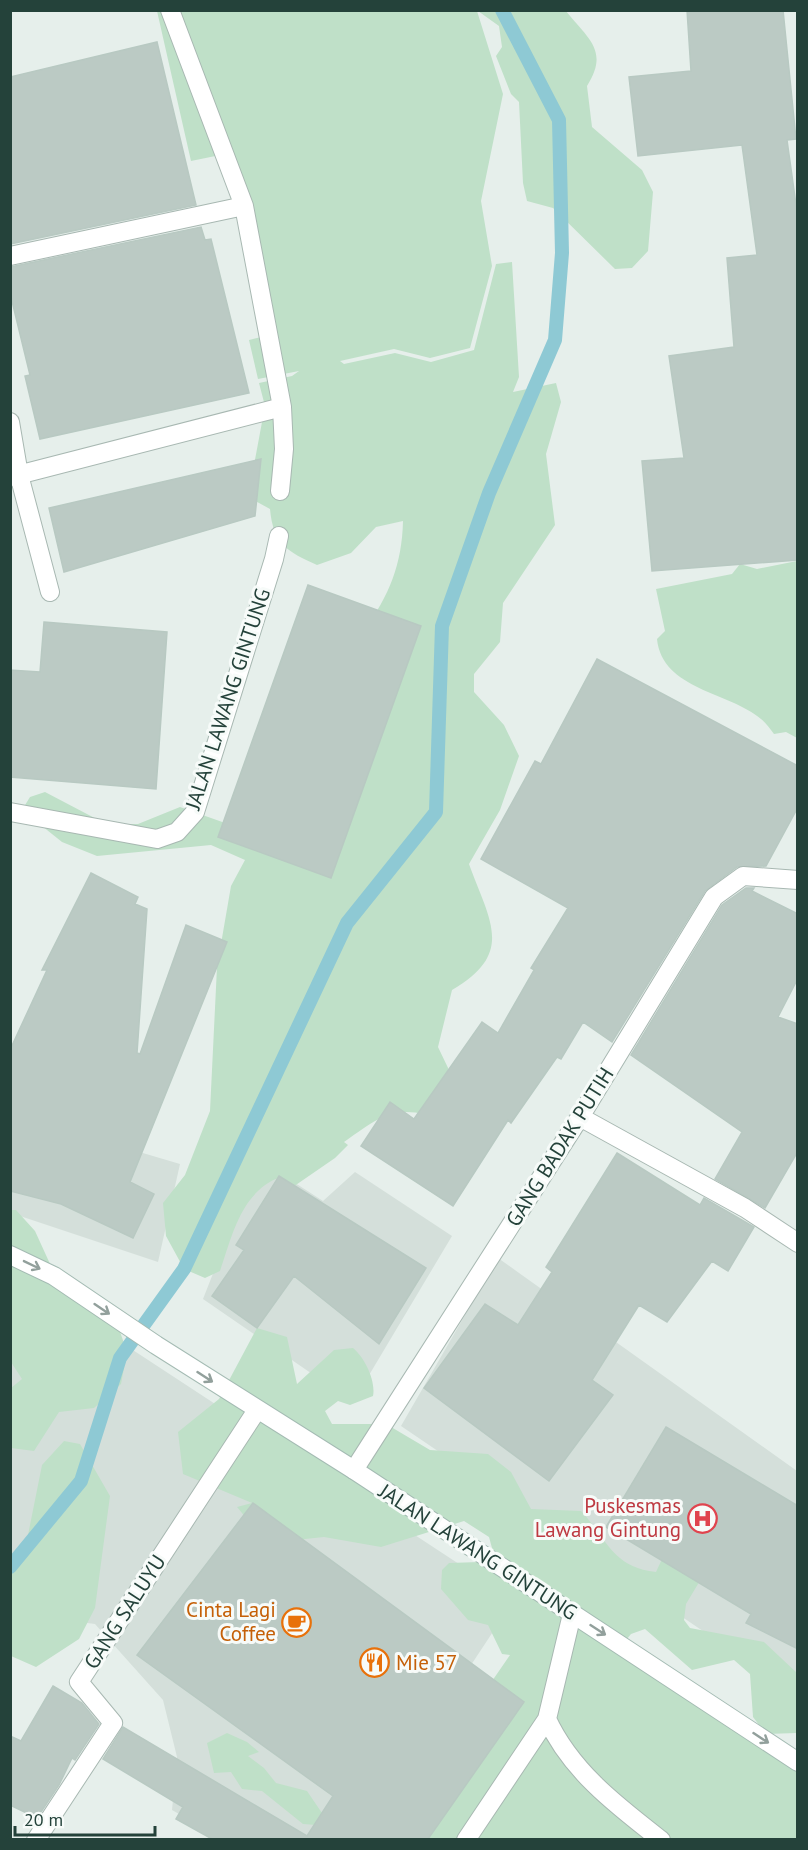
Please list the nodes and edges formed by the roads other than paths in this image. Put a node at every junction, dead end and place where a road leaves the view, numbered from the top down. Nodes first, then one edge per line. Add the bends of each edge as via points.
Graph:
1 (170, 10) edge
2 (244, 207) junction
3 (10, 256) edge
4 (282, 407) junction
5 (10, 422) edge
6 (15, 476) edge
7 (280, 491) dead end
8 (279, 536) dead end
9 (50, 592) dead end
10 (10, 812) edge
11 (798, 880) edge
12 (580, 1117) junction
13 (798, 1243) edge
14 (10, 1255) edge
15 (257, 1410) junction
16 (354, 1470) junction
17 (572, 1614) junction
18 (547, 1719) junction
19 (798, 1762) edge
20 (36, 1839) edge
21 (466, 1839) edge
22 (661, 1839) edge

1 - 2 street
2 - 3 street
2 - 4 street
4 - 6 street
4 - 7 street
5 - 6 street
6 - 9 street
8 - 10 street, JALAN LAWANG GINTUNG via 195,812 177,832 157,839
11 - 12 street, GANG BADAK PUTIH via 743,876 714,897
12 - 13 street via 745,1208
12 - 16 street, GANG BADAK PUTIH
14 -> 15 street, JALAN LAWANG GINTUNG via 54,1276
15 - 16 street, JALAN LAWANG GINTUNG
15 - 20 street, GANG SALUYU via 79,1682 113,1723
16 - 17 street, JALAN LAWANG GINTUNG
17 - 18 street
17 -> 19 street, JALAN LAWANG GINTUNG
18 - 21 street
18 - 22 street via 581,1773

